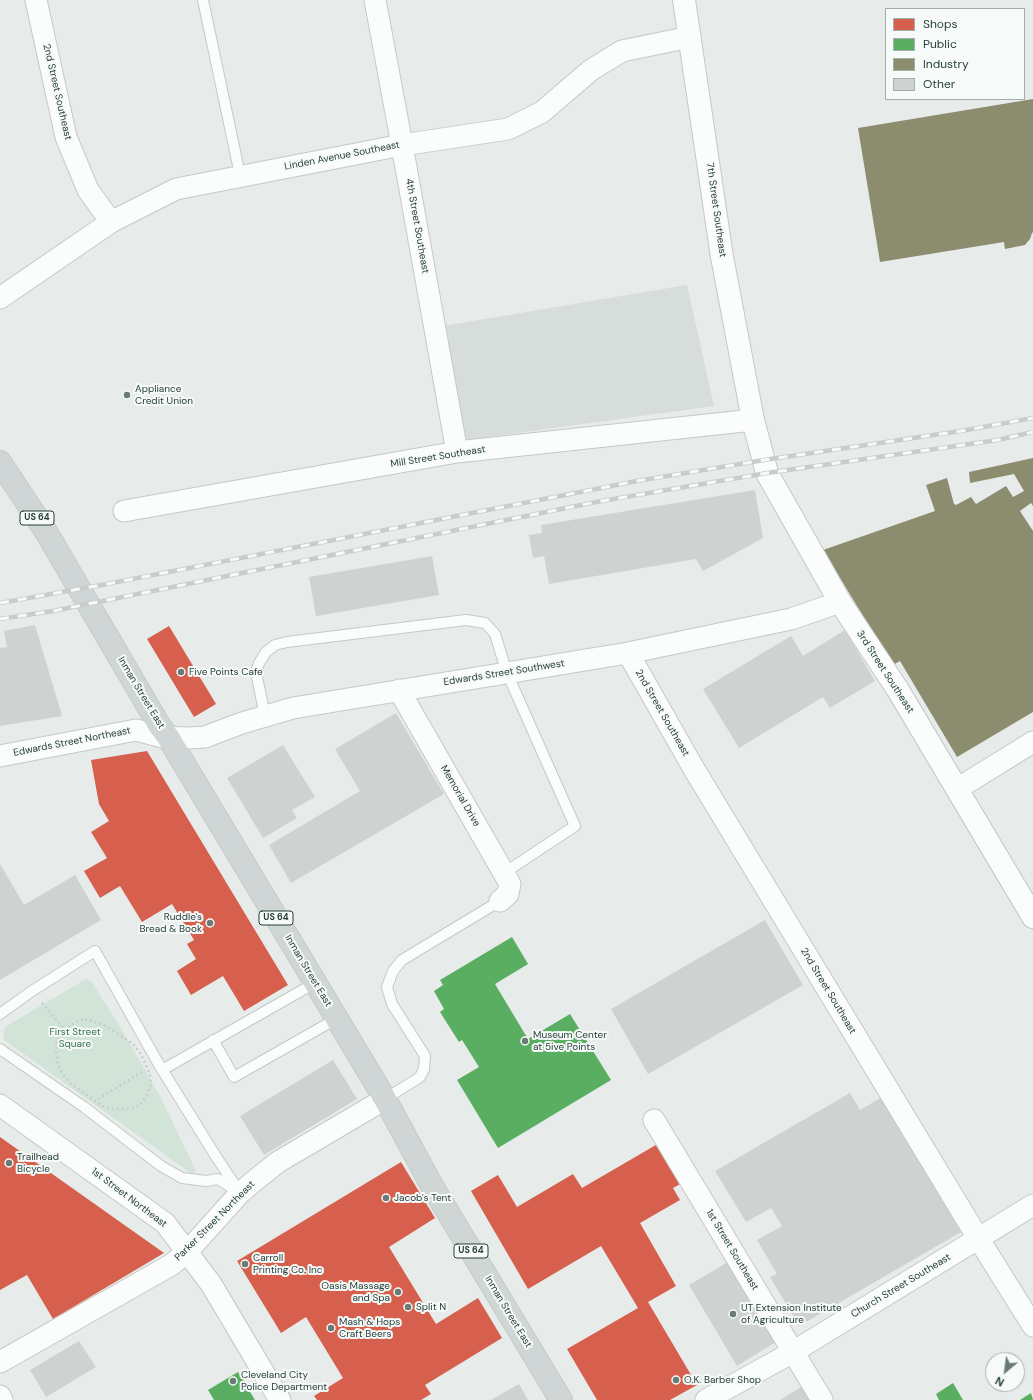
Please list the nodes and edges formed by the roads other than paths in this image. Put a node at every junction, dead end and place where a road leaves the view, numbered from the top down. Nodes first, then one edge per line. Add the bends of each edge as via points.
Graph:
1 (36, 0) edge
2 (204, 0) edge
3 (375, 0) edge
4 (684, 0) edge
5 (690, 37) junction
6 (402, 145) junction
7 (240, 176) junction
8 (111, 222) junction
9 (0, 298) edge
10 (753, 420) junction
11 (456, 452) junction
12 (0, 462) edge
13 (124, 511) dead end
14 (840, 602) junction
15 (628, 653) junction
16 (507, 673) junction
17 (399, 690) junction
18 (266, 716) junction
19 (168, 737) junction
20 (1033, 742) edge
21 (0, 756) edge
22 (957, 789) junction
23 (504, 873) junction
24 (500, 902) joint
25 (1033, 917) edge
26 (315, 983) junction
27 (0, 1014) edge
28 (336, 1019) junction
29 (212, 1040) junction
30 (0, 1049) edge
31 (160, 1066) junction
32 (384, 1099) junction
33 (0, 1105) edge
34 (654, 1120) dead end
35 (240, 1193) junction
36 (1033, 1205) edge
37 (978, 1238) junction
38 (187, 1252) junction
39 (1033, 1326) edge
40 (793, 1352) junction
41 (0, 1362) edge
42 (0, 1396) edge
43 (2, 1400) edge
44 (280, 1400) edge
45 (561, 1400) edge
46 (706, 1400) edge
47 (822, 1400) edge

1 - 8 street, 2nd Street Southeast via 66,137 88,190
2 - 7 lane
3 - 6 street, 4th Street Southeast
4 - 5 street, 7th Street Southeast
5 - 6 street, Linden Avenue Southeast via 622,51 591,70 542,112 508,130
5 - 10 street, 7th Street Southeast via 722,257
6 - 7 street, Linden Avenue Southeast
6 - 11 street, 4th Street Southeast
7 - 8 street, Linden Avenue Southeast via 176,189
8 - 9 street, Linden Avenue Southeast
10 - 11 street, Mill Street Southeast
10 - 14 street, 3rd Street Southeast via 767,473
11 - 13 street, Mill Street Southeast
12 - 19 main road, Inman Street East / US 64 via 45,530
14 - 15 street, Edwards Street Southwest via 791,619
14 - 22 street, 3rd Street Southeast via 898,690
15 - 16 street, Edwards Street Southwest
15 - 37 street, 2nd Street Southeast via 694,769
16 - 17 street, Edwards Street Southwest
16 - 18 lane via 495,634 485,623 466,620 287,642 275,645 266,652 256,672
16 - 23 lane via 575,826
17 - 18 street, Edwards Street Southwest via 293,708
17 - 23 street, Memorial Drive
18 - 19 street, Edwards Street Southwest via 205,737
19 - 21 street, Edwards Street Northeast via 157,737 136,730
19 - 26 main road, Inman Street East / US 64
20 - 22 street
22 - 25 street, 3rd Street Southeast
23 - 24 street, Memorial Drive via 510,884 508,894
24 - 32 lane via 402,960 392,971 387,986 392,1004 425,1056 424,1070 420,1077
26 - 28 main road, Inman Street East / US 64
26 - 29 lane
27 - 31 lane via 95,951
28 - 29 lane via 234,1077
28 - 32 main road, Inman Street East / US 64
29 - 31 lane
30 - 35 lane via 161,1166 182,1178 206,1181 218,1179
31 - 35 lane
32 - 35 street, Parker Street Northeast via 278,1162
32 - 45 main road, Inman Street East / US 64 via 432,1186
33 - 38 street, 1st Street Northeast via 165,1223
34 - 40 street, 1st Street Southeast
35 - 38 street, Parker Street Northeast
36 - 37 street, Church Street Southeast
37 - 39 street, 2nd Street Southeast
37 - 40 street, Church Street Southeast
38 - 41 street, Parker Street Northeast via 171,1265
38 - 44 street, 1st Street Northeast via 211,1284
40 - 46 street, Church Street Southeast
40 - 47 street, 1st Street Southeast
42 - 43 street

